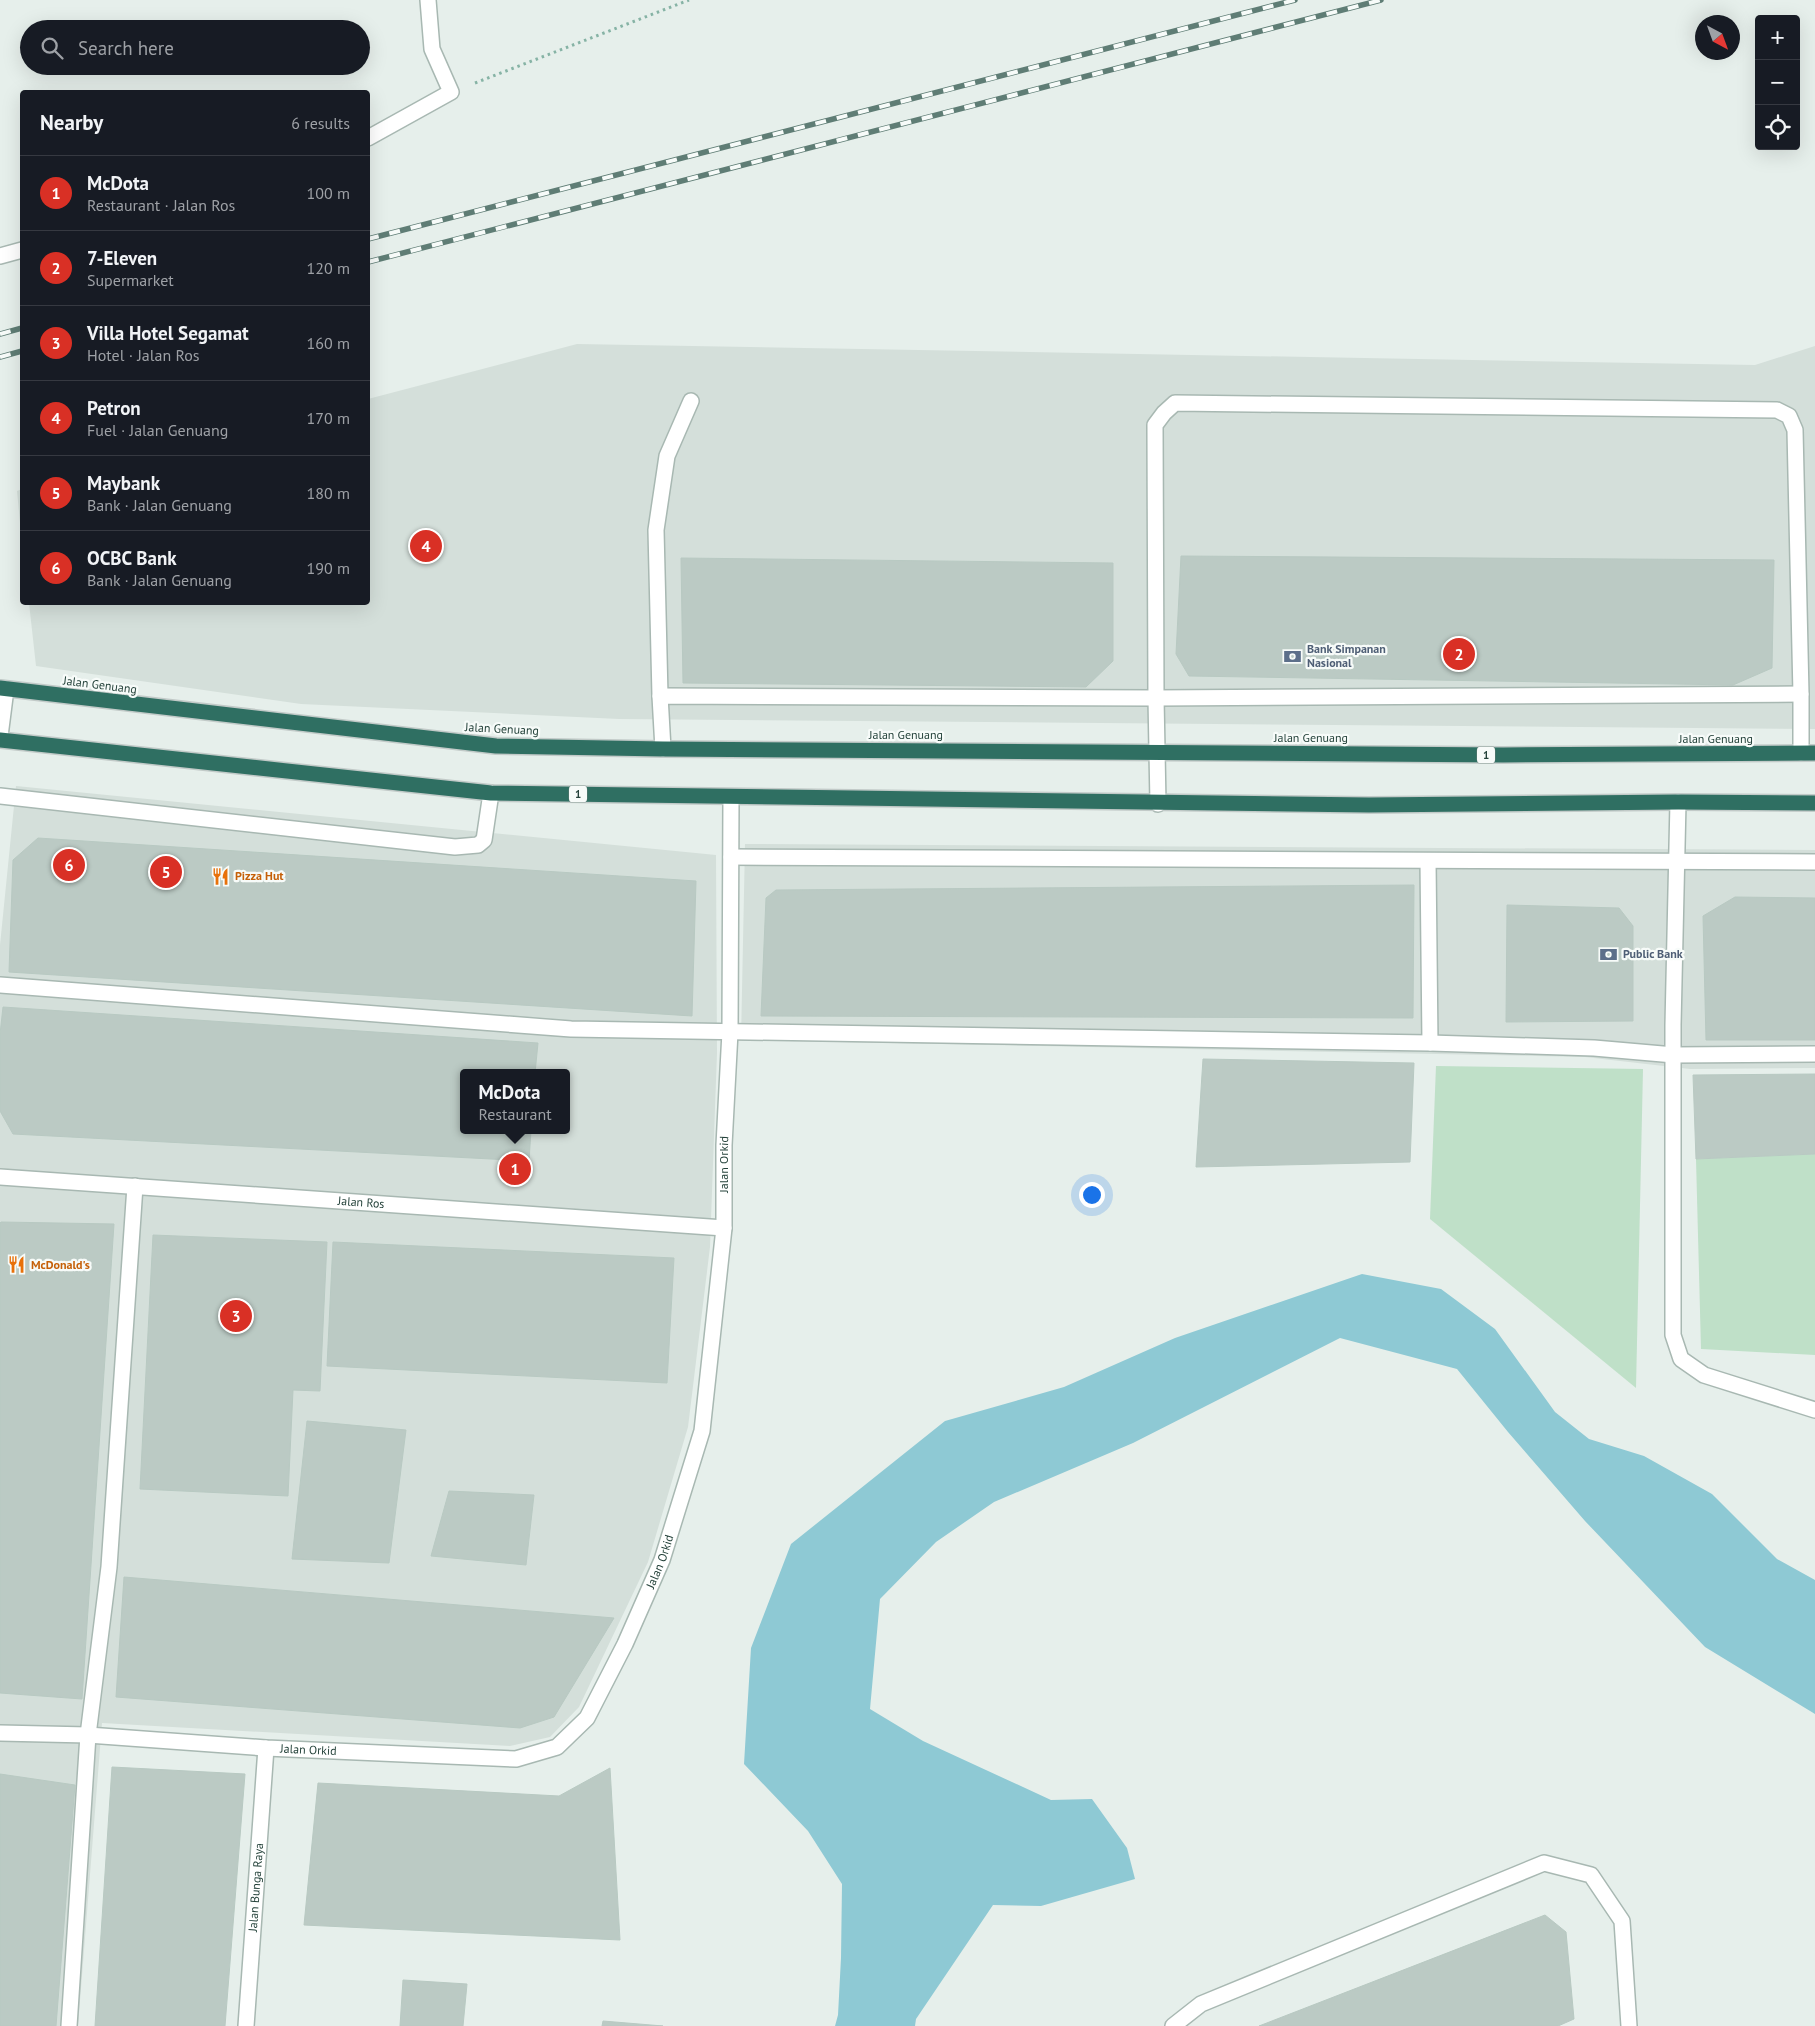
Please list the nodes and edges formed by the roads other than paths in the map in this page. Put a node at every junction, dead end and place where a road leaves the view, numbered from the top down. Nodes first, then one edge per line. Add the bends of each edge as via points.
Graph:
1 (428, 0) edge
2 (370, 137) edge
3 (20, 251) edge
4 (0, 256) edge
5 (691, 401) dead end
6 (3, 689) edge
7 (1801, 694) junction
8 (660, 696) junction
9 (1156, 698) junction
10 (0, 736) edge
11 (0, 740) edge
12 (663, 749) junction
13 (1157, 752) junction
14 (1808, 753) edge
15 (491, 793) junction
16 (0, 796) edge
17 (731, 797) junction
18 (1678, 802) junction
19 (1815, 803) edge
20 (1158, 804) junction
21 (731, 857) junction
22 (1428, 861) junction
23 (1676, 861) junction
24 (1815, 862) edge
25 (0, 985) edge
26 (730, 1032) junction
27 (1430, 1043) junction
28 (1674, 1054) junction
29 (1815, 1054) edge
30 (0, 1177) edge
31 (134, 1186) junction
32 (724, 1228) junction
33 (1815, 1410) edge
34 (0, 1733) edge
35 (88, 1735) junction
36 (266, 1748) junction
37 (69, 2026) edge
38 (246, 2026) edge
39 (1173, 2026) edge
40 (1629, 2026) edge

1 - 2 street via 432,49 451,92
3 - 4 street
5 - 8 street via 667,456 656,530
6 - 10 street
6 - 12 highway, Jalan Genuang / 1 via 496,746
7 - 9 street
7 - 9 street via 1795,430 1789,416 1777,410 1175,403 1154,425
7 - 14 street
8 - 9 street
8 - 12 street
9 - 13 street
11 - 15 highway, 1
12 - 13 highway, Jalan Genuang / 1
13 - 14 highway, Jalan Genuang / 1
13 - 20 street
15 - 16 street via 484,840 478,845 455,847
15 - 17 highway, 1
17 - 20 highway, 1
17 - 21 street, Jalan Orkid
18 - 19 highway, 1
18 - 20 highway, 1 via 1370,806
18 - 23 street
21 - 22 street
21 - 26 street, Jalan Orkid
22 - 23 street
22 - 27 street
23 - 24 street
23 - 28 street
25 - 26 street via 571,1029
26 - 27 street
26 - 32 street, Jalan Orkid via 724,1145
27 - 28 street
28 - 29 street
28 - 33 street via 1672,1297 1673,1335 1681,1359 1704,1375
30 - 31 street, Jalan Ros
31 - 32 street, Jalan Ros
31 - 35 street via 108,1567
32 - 36 street, Jalan Orkid via 702,1431 662,1560 625,1644 587,1718 557,1747 516,1759
34 - 35 street, Jalan Orkid
35 - 36 street, Jalan Orkid
35 - 37 street
36 - 38 street, Jalan Bunga Raya
39 - 40 street via 1201,2004 1544,1863 1591,1875 1622,1920

